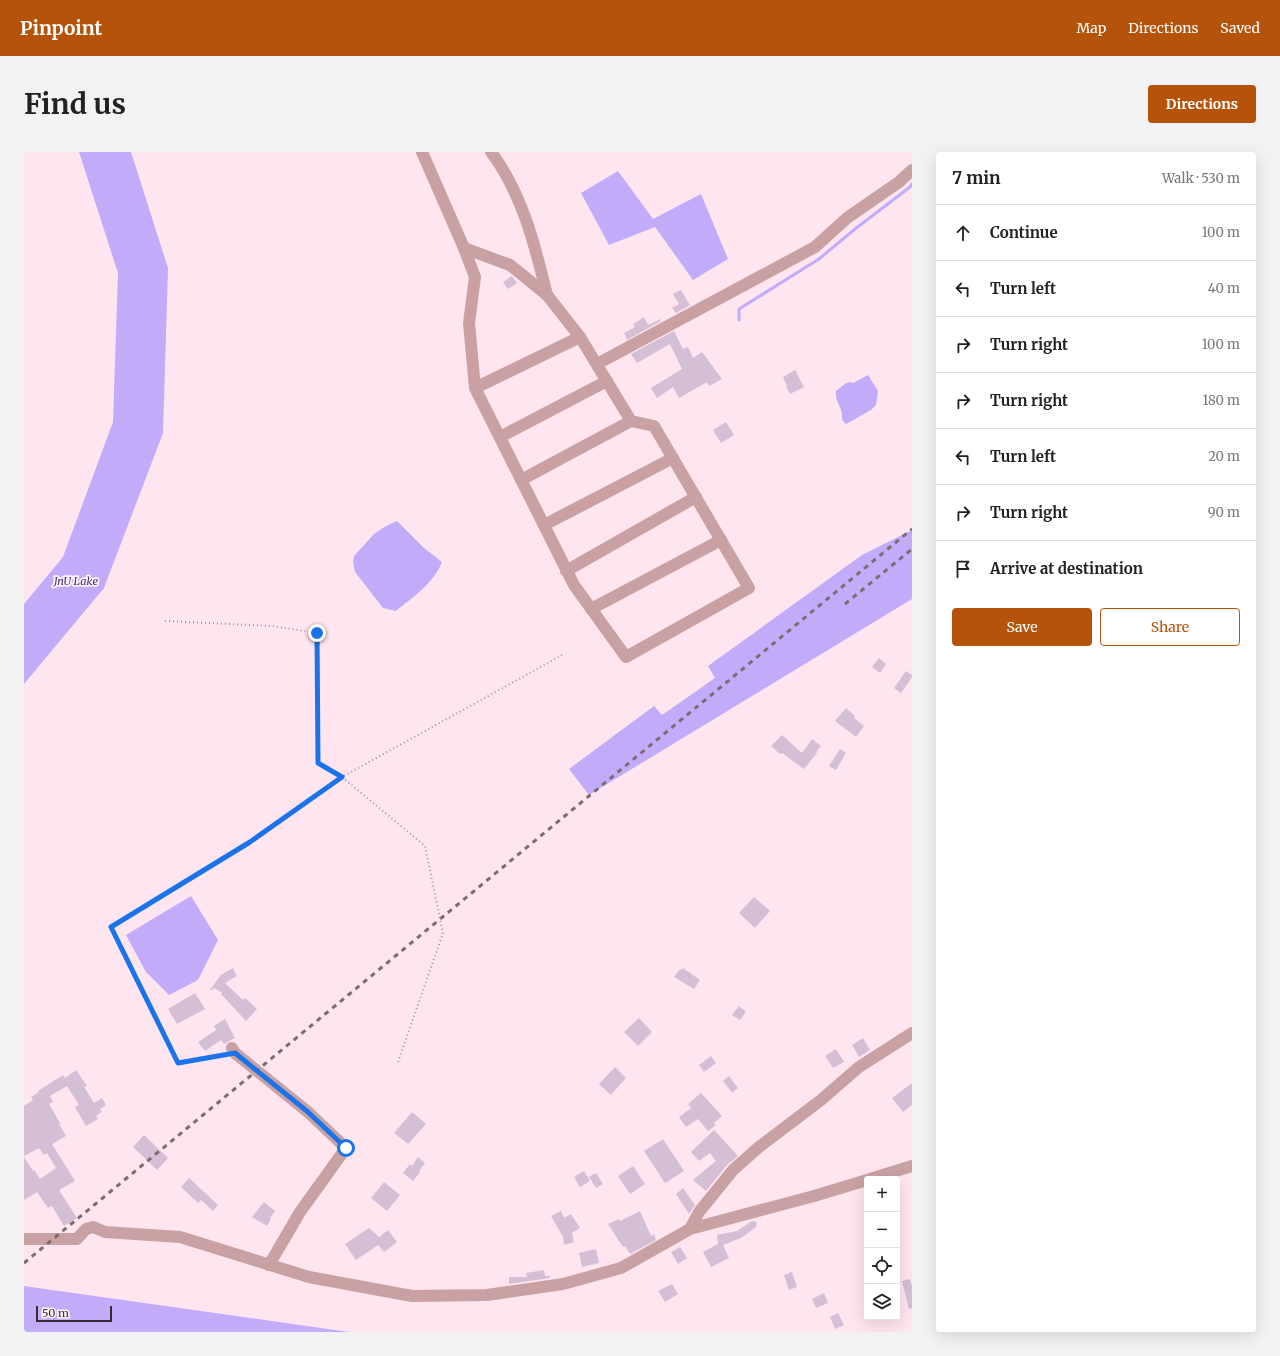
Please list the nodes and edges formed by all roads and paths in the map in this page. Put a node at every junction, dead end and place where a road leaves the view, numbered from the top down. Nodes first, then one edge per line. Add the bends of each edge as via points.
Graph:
1 (422, 152) edge
2 (491, 152) edge
3 (912, 170) edge
4 (464, 248) junction
5 (547, 294) junction
6 (580, 337) junction
7 (597, 364) junction
8 (607, 381) junction
9 (475, 388) junction
10 (631, 421) junction
11 (500, 437) junction
12 (673, 458) junction
13 (521, 480) junction
14 (696, 497) junction
15 (544, 525) junction
16 (721, 540) junction
17 (566, 571) junction
18 (591, 609) junction
19 (165, 621) dead end
20 (564, 654) dead end
21 (342, 777) junction
22 (912, 1033) edge
23 (233, 1050) joint
24 (398, 1062) dead end
25 (912, 1166) edge
26 (880, 1176) edge
27 (864, 1181) edge
28 (690, 1229) junction
29 (24, 1240) edge
30 (269, 1265) junction

1 - 4 street
2 - 5 street via 516,194 535,247
3 - 7 street via 848,218 815,247
4 - 5 street via 510,265
4 - 9 street via 475,277 469,324
5 - 6 street
6 - 7 street
6 - 9 street
7 - 8 street
8 - 10 street
8 - 11 street
9 - 11 street
10 - 12 street via 654,426
10 - 13 street
11 - 13 street
12 - 14 street
12 - 15 street
13 - 15 street
14 - 16 street
14 - 17 street
15 - 17 street
16 - 18 street
16 - 18 street via 749,588 626,657
17 - 18 street
19 - 21 path via 272,626 317,633 318,763
20 - 21 path
21 - 23 path via 250,842 111,927 178,1063
21 - 24 path via 425,846 443,933
22 - 28 street via 859,1067 743,1161 699,1212
23 - 30 street via 308,1112 346,1148 300,1212
25 - 26 street
27 - 28 street
28 - 30 street via 621,1268 563,1284 487,1295 412,1296 309,1277
29 - 30 street via 77,1239 86,1229 93,1226 105,1232 180,1237

